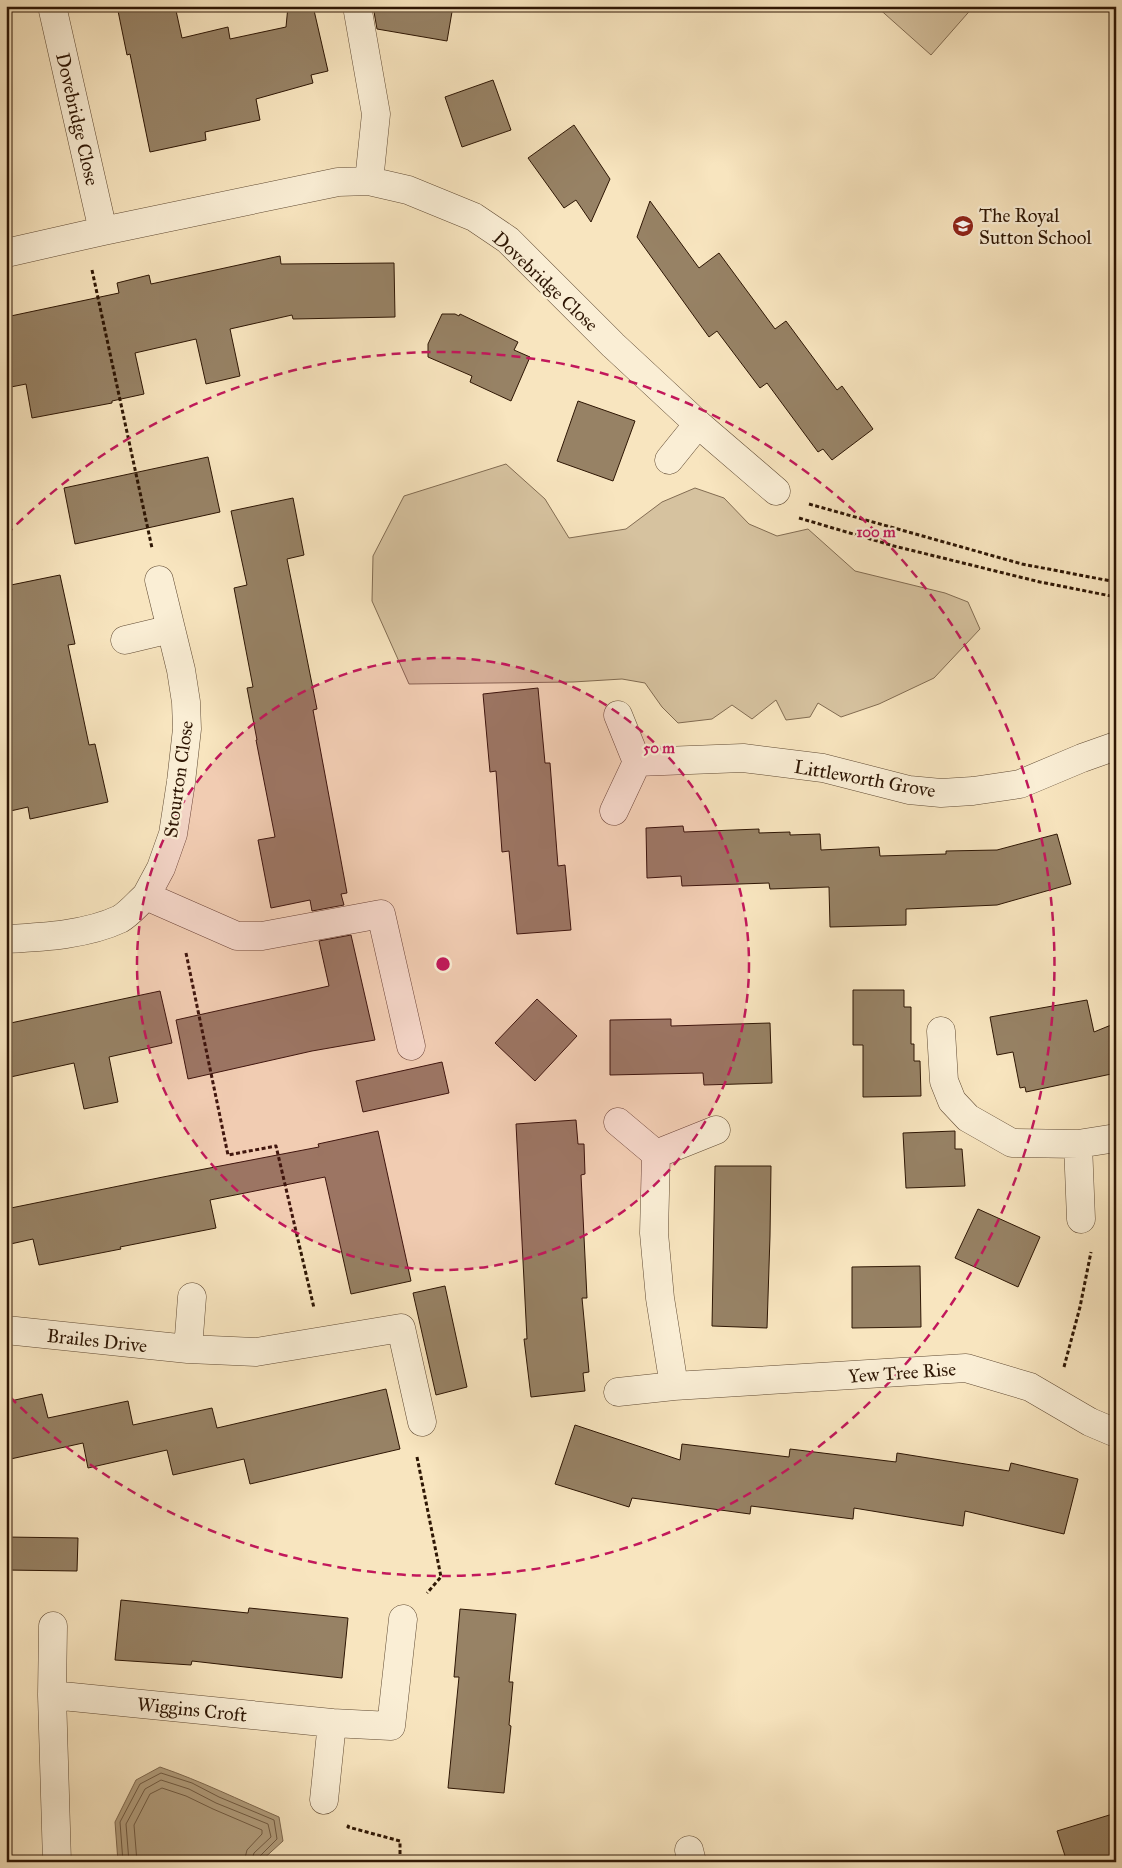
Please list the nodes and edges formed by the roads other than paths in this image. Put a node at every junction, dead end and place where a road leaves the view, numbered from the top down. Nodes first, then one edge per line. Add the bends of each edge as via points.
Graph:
1 (52, 6) edge
2 (356, 6) edge
3 (369, 182) junction
4 (94, 234) junction
5 (6, 253) edge
6 (698, 424) junction
7 (669, 460) dead end
8 (776, 491) road end
9 (159, 580) road end
10 (171, 629) junction
11 (124, 640) dead end
12 (618, 715) dead end
13 (1116, 746) edge
14 (637, 762) junction
15 (614, 811) dead end
16 (146, 896) junction
17 (6, 939) edge
18 (941, 1032) dead end
19 (411, 1046) dead end
20 (618, 1122) dead end
21 (716, 1130) dead end
22 (1116, 1138) edge
23 (1078, 1144) junction
24 (656, 1154) junction
25 (1081, 1219) road end
26 (192, 1297) dead end
27 (6, 1330) edge
28 (188, 1349) junction
29 (674, 1386) junction
30 (618, 1392) dead end
31 (422, 1422) road end
32 (1116, 1432) edge
33 (403, 1619) road end
34 (53, 1626) dead end
35 (52, 1695) junction
36 (332, 1723) junction
37 (324, 1800) road end
38 (57, 1862) edge

1 - 4 street, Dovebridge Close
2 - 3 street via 376,114
3 - 4 street, Dovebridge Close via 338,182
3 - 6 street, Dovebridge Close via 408,190 466,214 508,240
4 - 5 street, Dovebridge Close
6 - 7 street
6 - 8 street, Dovebridge Close
9 - 10 street, Stourton Close
10 - 11 street
10 - 16 street, Stourton Close via 184,686 187,728 173,834 162,868
12 - 14 street
13 - 14 street, Littleworth Grove via 1020,784 940,793 909,790 823,768 742,758
14 - 15 street
16 - 17 street, Stourton Close via 121,918 98,927 61,935
16 - 19 street via 237,936 262,936 381,914
18 - 23 street via 944,1081 952,1102 968,1118 1012,1143
20 - 24 street
21 - 24 street
22 - 23 street
23 - 25 street
24 - 29 street via 654,1233
26 - 28 street
27 - 28 street, Brailes Drive
28 - 31 street, Brailes Drive via 256,1352 401,1328
29 - 30 street, Yew Tree Rise
29 - 32 street, Yew Tree Rise via 966,1368 1030,1387 1090,1422
33 - 36 street, Wiggins Croft via 391,1726
34 - 35 street
35 - 36 street, Wiggins Croft
35 - 38 street
36 - 37 street

